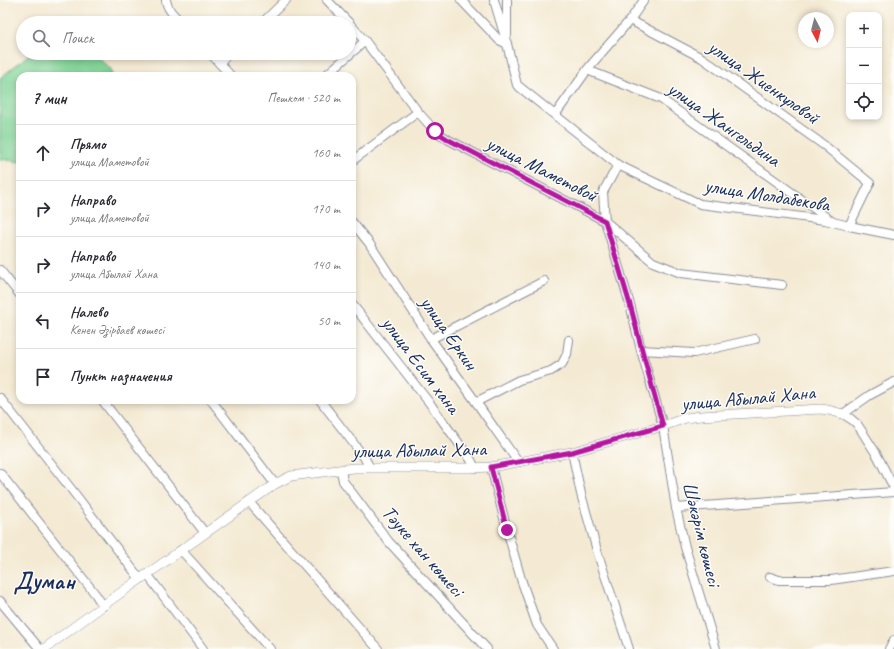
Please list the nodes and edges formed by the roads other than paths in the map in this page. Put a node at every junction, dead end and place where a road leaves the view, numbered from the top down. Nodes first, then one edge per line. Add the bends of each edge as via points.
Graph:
1 (166, 0) edge
2 (286, 0) edge
3 (327, 0) edge
4 (461, 0) edge
5 (494, 0) edge
6 (507, 0) edge
7 (644, 0) edge
8 (175, 16) edge
9 (269, 16) edge
10 (342, 16) edge
11 (630, 20) junction
12 (356, 30) edge
13 (366, 41) junction
14 (507, 44) junction
15 (356, 50) edge
16 (216, 60) edge
17 (222, 60) edge
18 (344, 60) edge
19 (219, 63) junction
20 (587, 70) junction
21 (227, 72) edge
22 (330, 72) edge
23 (418, 112) junction
24 (555, 115) junction
25 (356, 158) edge
26 (618, 165) junction
27 (605, 221) junction
28 (833, 222) junction
29 (849, 226) junction
30 (356, 227) edge
31 (894, 235) edge
32 (0, 270) edge
33 (544, 281) dead end
34 (782, 285) dead end
35 (16, 290) edge
36 (356, 309) edge
37 (431, 339) junction
38 (755, 339) dead end
39 (569, 340) dead end
40 (642, 350) junction
41 (894, 382) edge
42 (0, 398) edge
43 (476, 402) junction
44 (105, 404) edge
45 (214, 404) edge
46 (323, 404) edge
47 (843, 414) junction
48 (663, 426) junction
49 (572, 452) junction
50 (518, 462) junction
51 (491, 467) junction
52 (370, 468) junction
53 (474, 468) junction
54 (341, 470) junction
55 (0, 473) edge
56 (275, 484) junction
57 (894, 488) edge
58 (894, 492) edge
59 (249, 502) junction
60 (676, 508) junction
61 (205, 533) junction
62 (181, 550) junction
63 (894, 571) edge
64 (144, 577) junction
65 (770, 577) dead end
66 (0, 601) edge
67 (103, 606) junction
68 (894, 640) edge
69 (40, 649) edge
70 (44, 649) edge
71 (203, 649) edge
72 (270, 649) edge
73 (378, 649) edge
74 (487, 649) edge
75 (553, 649) edge
76 (629, 649) edge
77 (716, 649) edge
78 (889, 649) edge

1 - 8 street via 166,5
2 - 9 street
3 - 10 street, улица Маметовой
4 - 14 street
5 - 14 street
6 - 14 street
7 - 11 street
11 - 20 street
11 - 29 street, улица Жиенкуловой via 702,58 825,146 870,183
12 - 13 street, улица Маметовой
13 - 15 street
13 - 23 street, улица Маметовой
14 - 24 street, улица Молдабекова via 517,85
16 - 19 street
17 - 19 street
18 - 22 street
19 - 21 street
20 - 24 street
20 - 28 street, улица Жангельдина via 661,99
23 - 25 street
23 - 27 street, улица Маметовой via 435,131 449,140
24 - 26 street, улица Молдабекова
26 - 27 street via 603,192
26 - 28 street, улица Молдабекова via 700,204
27 - 34 street via 653,262 681,273
27 - 40 street, улица Маметовой
28 - 29 street, улица Молдабекова
29 - 31 street, улица Молдабекова
30 - 37 street, улица Еркин
32 - 35 street
33 - 37 street
36 - 53 street, улица Есим хана via 431,405
37 - 43 street, улица Еркин
38 - 40 street via 694,353
39 - 43 street via 562,364 551,371 519,380
40 - 48 street, улица Маметовой
41 - 47 street
42 - 64 street
43 - 50 street, улица Еркин
44 - 61 street
45 - 56 street
46 - 52 street
47 - 48 street, улица Абылай Хана via 820,409 701,416
47 - 57 street via 862,430
48 - 49 street, улица Абылай Хана
48 - 60 street, Шәкәрім көшесі
49 - 50 street, улица Абылай Хана
49 - 76 street via 596,546
50 - 51 street, улица Абылай Хана
51 - 53 street, улица Абылай Хана
51 - 75 street via 523,586 537,625
52 - 53 street, улица Абылай Хана
52 - 54 street, улица Абылай Хана
54 - 56 street, улица Абылай Хана via 291,476
54 - 74 street, Тәуке хан көшесі via 343,481 389,542
55 - 67 street
56 - 59 street, улица Абылай Хана
58 - 60 street
59 - 61 street, улица Абылай Хана
59 - 73 street
60 - 77 street, Шәкәрім көшесі
61 - 62 street, улица Абылай Хана
62 - 64 street, улица Абылай Хана
62 - 72 street
63 - 65 street via 831,580 779,580
64 - 67 street, улица Абылай Хана
64 - 71 street
66 - 69 street
67 - 70 street, улица Абылай Хана
68 - 78 street

